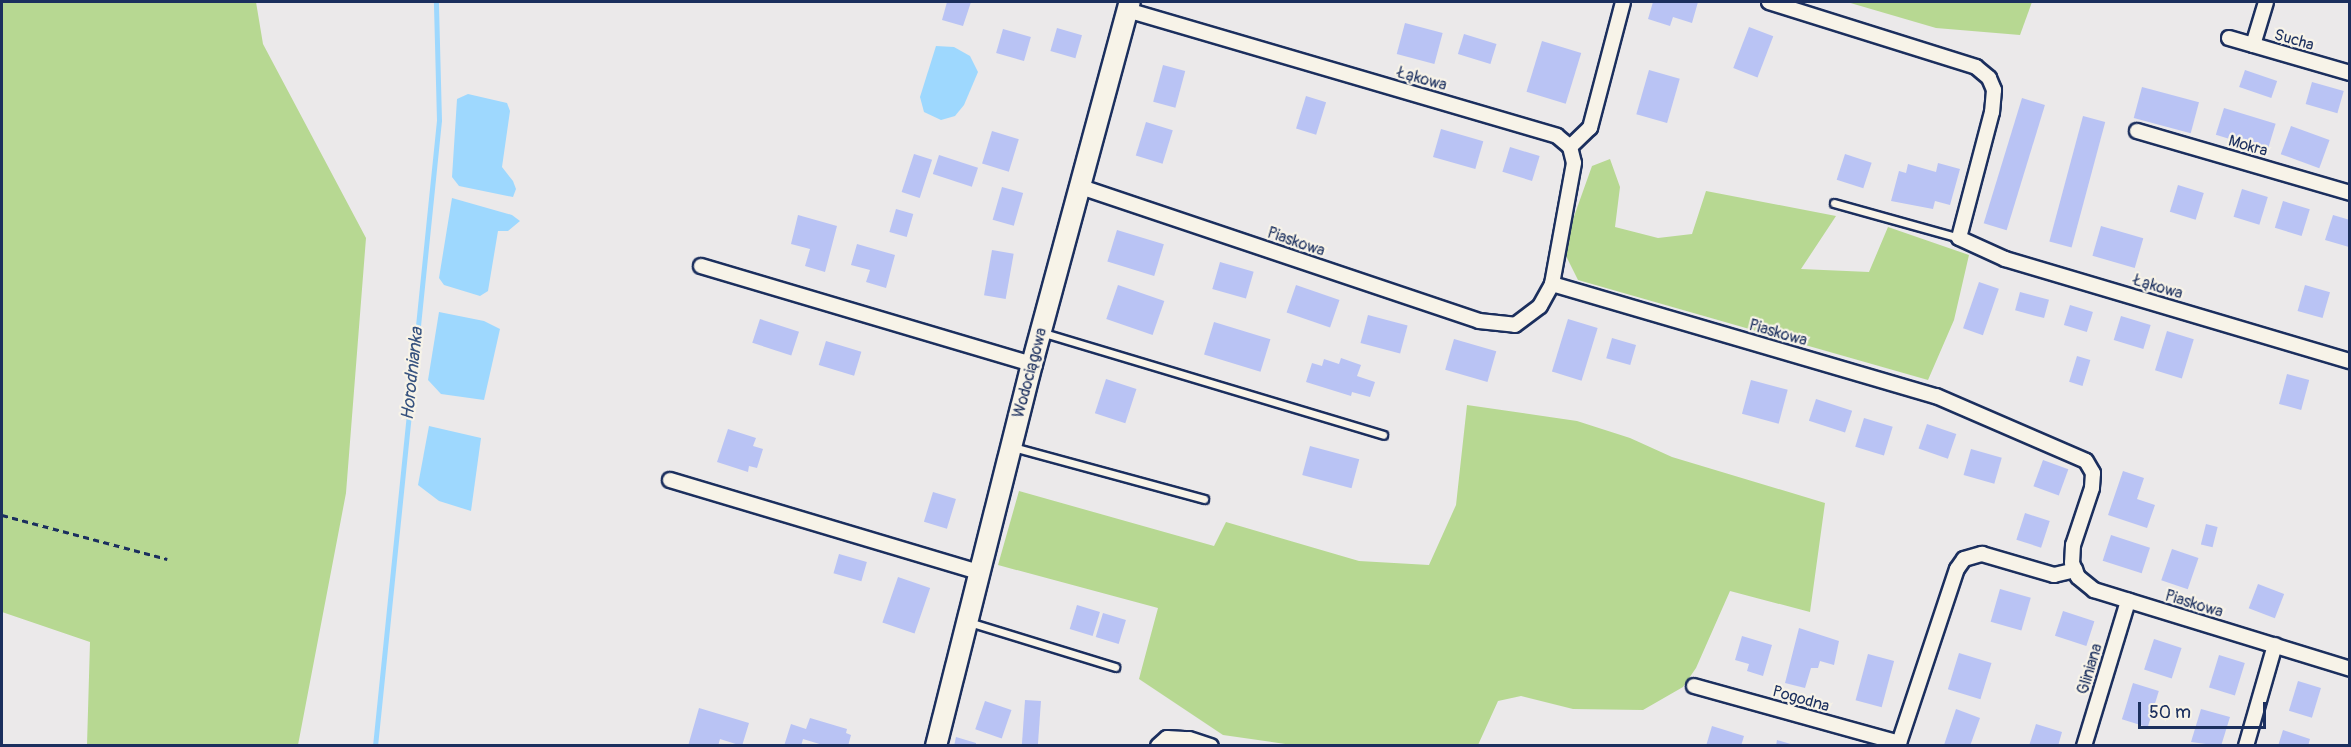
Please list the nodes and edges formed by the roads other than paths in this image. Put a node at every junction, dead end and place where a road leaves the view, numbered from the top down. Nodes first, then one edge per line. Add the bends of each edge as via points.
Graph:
1 (1623, 2) edge
2 (1769, 2) edge
3 (2266, 2) edge
4 (1128, 6) edge
5 (2229, 38) dead end
6 (2253, 45) junction
7 (2349, 73) edge
8 (2137, 131) dead end
9 (1570, 147) junction
10 (1081, 187) junction
11 (2349, 193) edge
12 (1834, 203) dead end
13 (1959, 238) junction
14 (701, 266) dead end
15 (1552, 284) junction
16 (1041, 332) junction
17 (2349, 362) edge
18 (1032, 364) junction
19 (1383, 435) dead end
20 (1011, 446) junction
21 (670, 480) dead end
22 (1204, 499) dead end
23 (2075, 570) junction
24 (978, 572) junction
25 (2128, 601) junction
26 (967, 621) junction
27 (2275, 645) junction
28 (1115, 667) dead end
29 (2349, 669) edge
30 (1694, 686) dead end
31 (1899, 744) edge
32 (936, 746) edge
33 (1158, 746) edge
34 (1211, 746) edge
35 (2084, 746) edge
36 (2246, 746) edge

1 - 9 street via 1590,128
2 - 13 street via 1976,67 1989,78 1994,90 1992,112
3 - 6 street
4 - 9 street, Łąkowa via 1557,136
4 - 10 street, Wodociągowa
5 - 6 street, Sucha
6 - 7 street, Sucha
8 - 11 street, Mokra
9 - 15 street via 1574,163
10 - 15 street, Piaskowa via 1479,321 1515,325 1540,306
10 - 16 street, Wodociągowa
12 - 13 lane
13 - 17 street, Łąkowa via 2005,259
14 - 18 street
15 - 23 street, Piaskowa via 1936,396 2072,452 2086,461 2093,472 2073,545
16 - 18 street, Wodociągowa
16 - 19 lane
18 - 20 street, Wodociągowa
20 - 22 lane
20 - 24 street, Wodociągowa
21 - 24 street
23 - 25 street, Piaskowa via 2094,590
23 - 31 street via 2054,575 1982,554 1964,559
24 - 26 street, Wodociągowa
25 - 27 street, Piaskowa
25 - 35 street, Gliniana
26 - 28 lane
26 - 32 street, Wodociągowa
27 - 29 street, Piaskowa
27 - 36 street
30 - 31 street, Pogodna
33 - 34 street via 1167,738 1190,739

